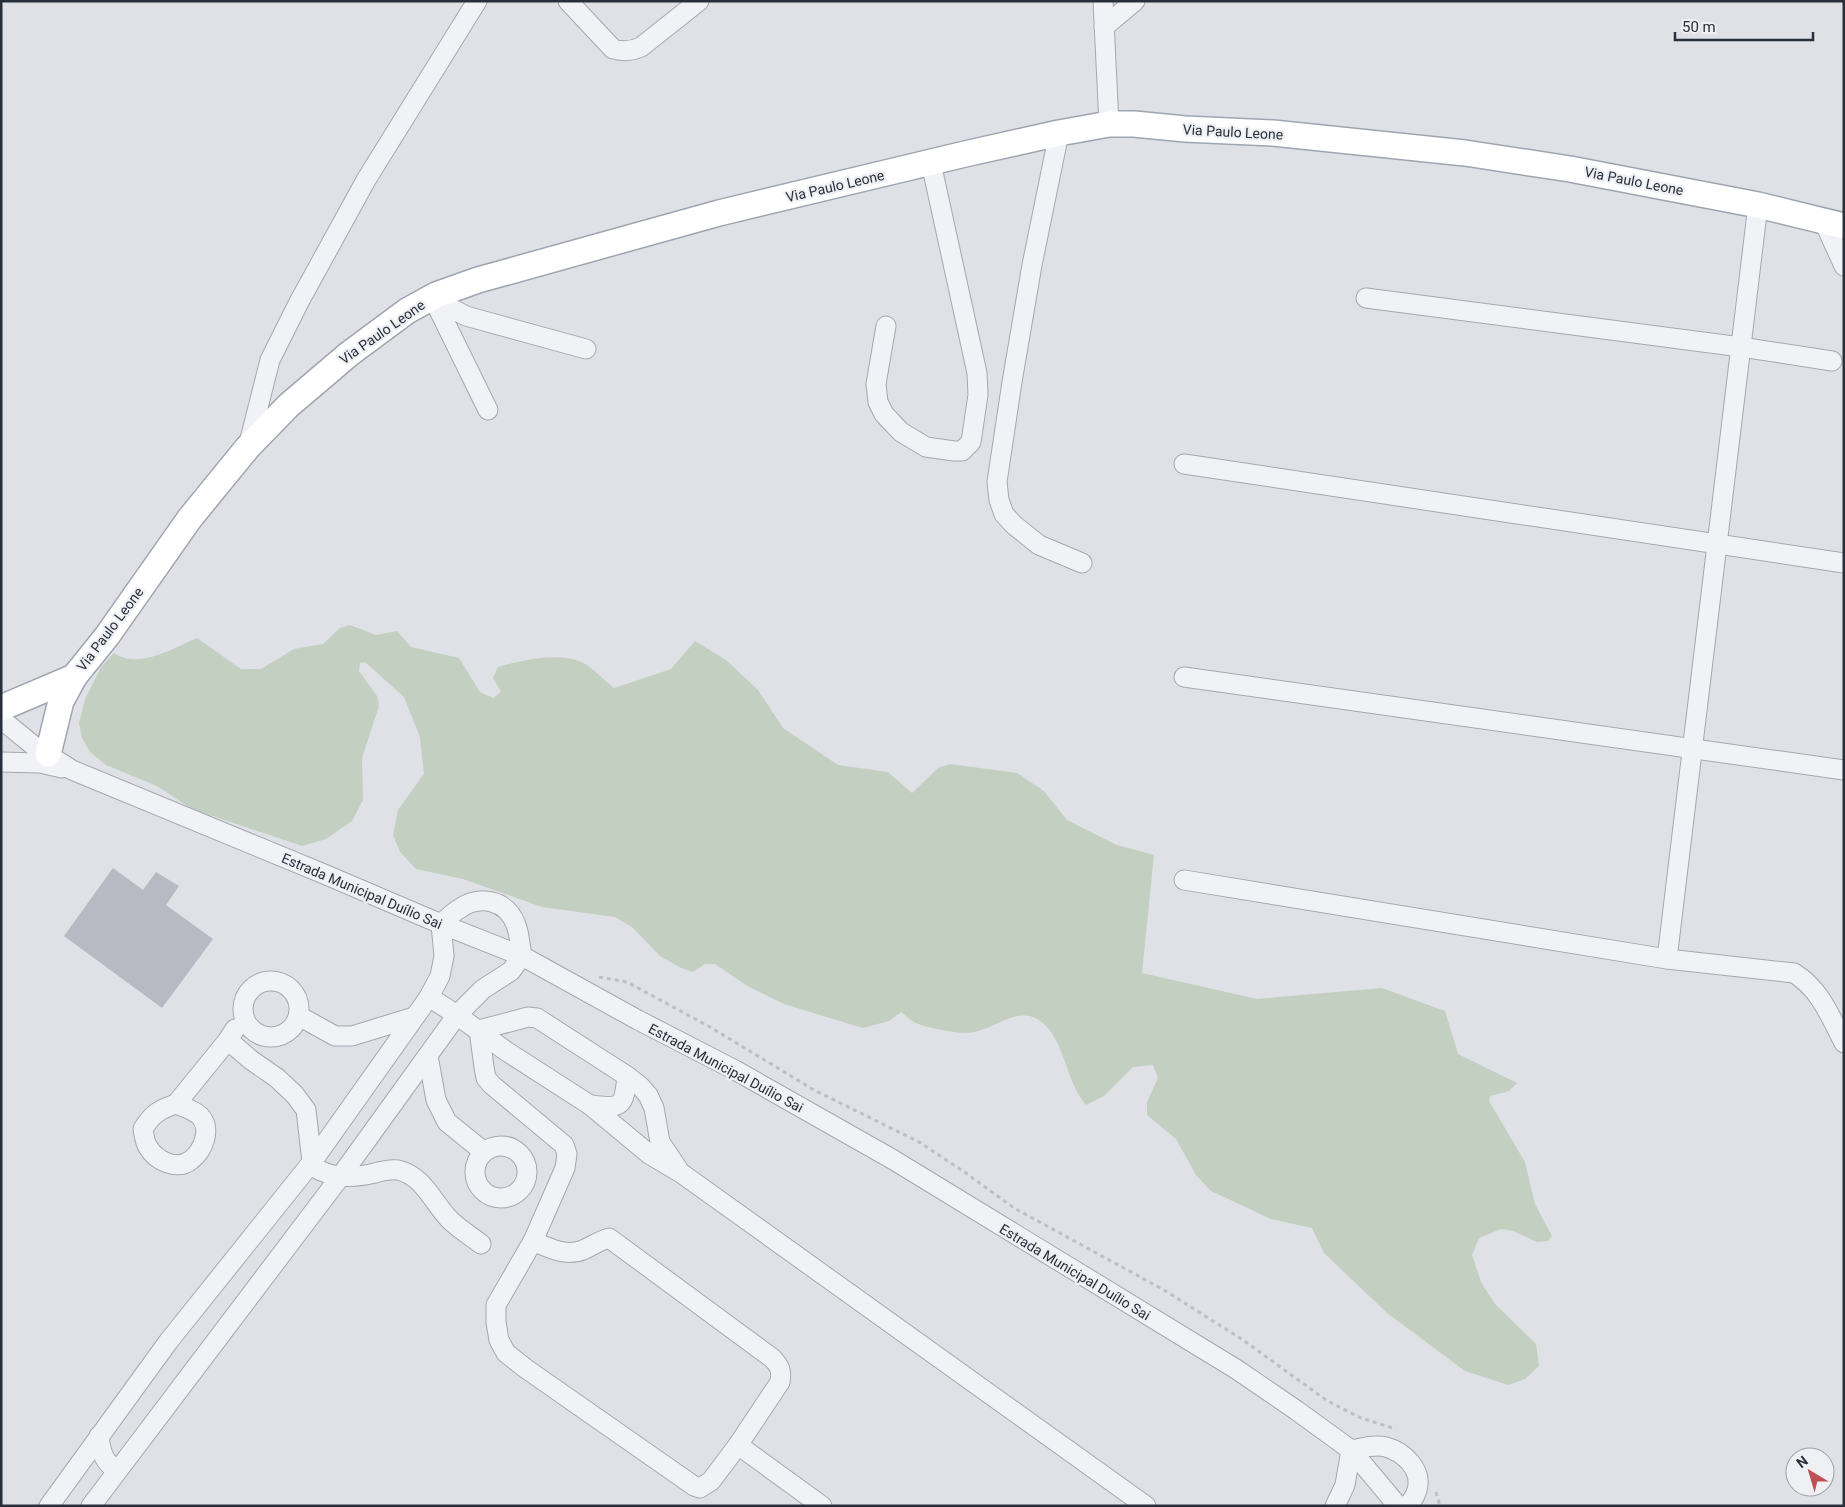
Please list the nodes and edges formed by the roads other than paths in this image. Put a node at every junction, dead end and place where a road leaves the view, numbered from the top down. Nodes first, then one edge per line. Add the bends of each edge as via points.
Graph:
1 (476, 1) edge
2 (568, 1) edge
3 (699, 1) edge
4 (1103, 1) edge
5 (1135, 1) edge
6 (1104, 26) junction
7 (1109, 124) junction
8 (1059, 133) junction
9 (931, 164) junction
10 (1758, 205) junction
11 (1834, 224) edge
12 (1844, 266) edge
13 (434, 296) junction
14 (1366, 298) dead end
15 (886, 326) dead end
16 (1741, 347) junction
17 (586, 349) dead end
18 (1832, 361) dead end
19 (488, 410) dead end
20 (248, 447) junction
21 (1184, 464) dead end
22 (1717, 544) junction
23 (1082, 563) dead end
24 (1844, 563) edge
25 (74, 677) junction
26 (1184, 677) dead end
27 (1, 708) edge
28 (8, 726) edge
29 (1693, 749) junction
30 (48, 754) junction
31 (1, 762) edge
32 (72, 770) junction
33 (1844, 770) edge
34 (1184, 880) dead end
35 (441, 924) junction
36 (522, 956) junction
37 (1667, 959) junction
38 (429, 997) junction
39 (244, 1015) junction
40 (457, 1015) junction
41 (298, 1016) junction
42 (414, 1017) junction
43 (512, 1021) junction
44 (479, 1030) junction
45 (228, 1040) junction
46 (1844, 1043) edge
47 (428, 1056) junction
48 (518, 1057) junction
49 (627, 1076) junction
50 (176, 1104) dead end
51 (590, 1105) junction
52 (484, 1152) dead end
53 (312, 1162) junction
54 (681, 1174) junction
55 (340, 1177) junction
56 (533, 1241) junction
57 (481, 1244) dead end
58 (99, 1436) junction
59 (738, 1446) junction
60 (1351, 1450) junction
61 (117, 1471) junction
62 (51, 1505) edge
63 (90, 1506) edge
64 (822, 1506) edge
65 (1146, 1506) edge
66 (1335, 1506) edge
67 (1398, 1506) edge
68 (1406, 1506) edge

1 - 20 street via 366,180 298,302 270,360
2 - 3 street via 613,49 623,51 641,47
4 - 6 street
5 - 6 street
6 - 7 street
7 - 8 main road, Via Paulo Leone
7 - 10 main road, Via Paulo Leone via 1274,133 1465,153 1570,169
8 - 9 main road, Via Paulo Leone
8 - 23 street via 1032,265 997,482 1004,514 1014,525 1039,545
9 - 13 main road, Via Paulo Leone via 719,214 478,280
9 - 15 street via 978,373 971,442 962,451 926,447 901,432 884,414 878,402 876,384
10 - 11 main road, Via Paulo Leone
10 - 16 street
11 - 12 street
13 - 17 street via 466,316
13 - 19 street
13 - 20 main road, Via Paulo Leone via 407,311 349,354 289,405
14 - 16 street
16 - 18 street
16 - 22 street
20 - 25 main road, Via Paulo Leone via 190,518
21 - 22 street
22 - 24 street
22 - 29 street
25 - 27 main road, Via Paulo Leone
25 - 30 main road via 61,701
26 - 29 street
28 - 30 street, Estrada Municipal Duílio Sai
28 - 31 street via 12,746
29 - 33 street
29 - 37 street
30 - 32 street, Estrada Municipal Duílio Sai
31 - 32 street via 40,763
32 - 35 street, Estrada Municipal Duílio Sai
34 - 37 street
35 - 36 street, Estrada Municipal Duílio Sai
35 - 36 street via 459,908 474,902 487,900 500,904 516,926
35 - 38 street via 442,970
36 - 40 street via 511,971 483,989
36 - 60 street, Estrada Municipal Duílio Sai via 735,1070 892,1159 1236,1369
37 - 46 street via 1794,973 1820,997
38 - 40 street
38 - 42 street
39 - 41 street via 248,1024 265,1036 286,1032
39 - 41 street via 248,993 266,981 277,981 295,994 299,1004
39 - 45 street
40 - 44 street
40 - 47 street
41 - 42 street via 335,1036 352,1036
42 - 53 street
43 - 44 street
43 - 48 street
43 - 49 street via 537,1018
44 - 48 street
44 - 56 street via 486,1078 564,1145 568,1154 566,1168
45 - 50 street
45 - 53 street via 278,1078 306,1110
47 - 52 street via 436,1100 447,1122
47 - 55 street
48 - 51 street
49 - 51 street via 625,1098 621,1102 608,1107
49 - 54 street via 648,1095 654,1108 660,1142
51 - 54 street via 649,1154
53 - 55 street via 325,1174
53 - 58 street via 168,1342
54 - 65 street
55 - 57 street via 387,1170 404,1173 420,1182 450,1220
55 - 61 street
56 - 59 street via 555,1251 569,1253 608,1238 772,1358 782,1373 780,1382
56 - 59 street via 496,1305 499,1340 506,1353 694,1486 700,1488 711,1481
58 - 61 street via 104,1460
58 - 62 street
59 - 64 street
60 - 66 street via 1345,1485
60 - 67 street, Estrada Municipal Duílio Sai
60 - 68 street via 1384,1446 1398,1451 1408,1460 1420,1483 1412,1503
61 - 63 street

